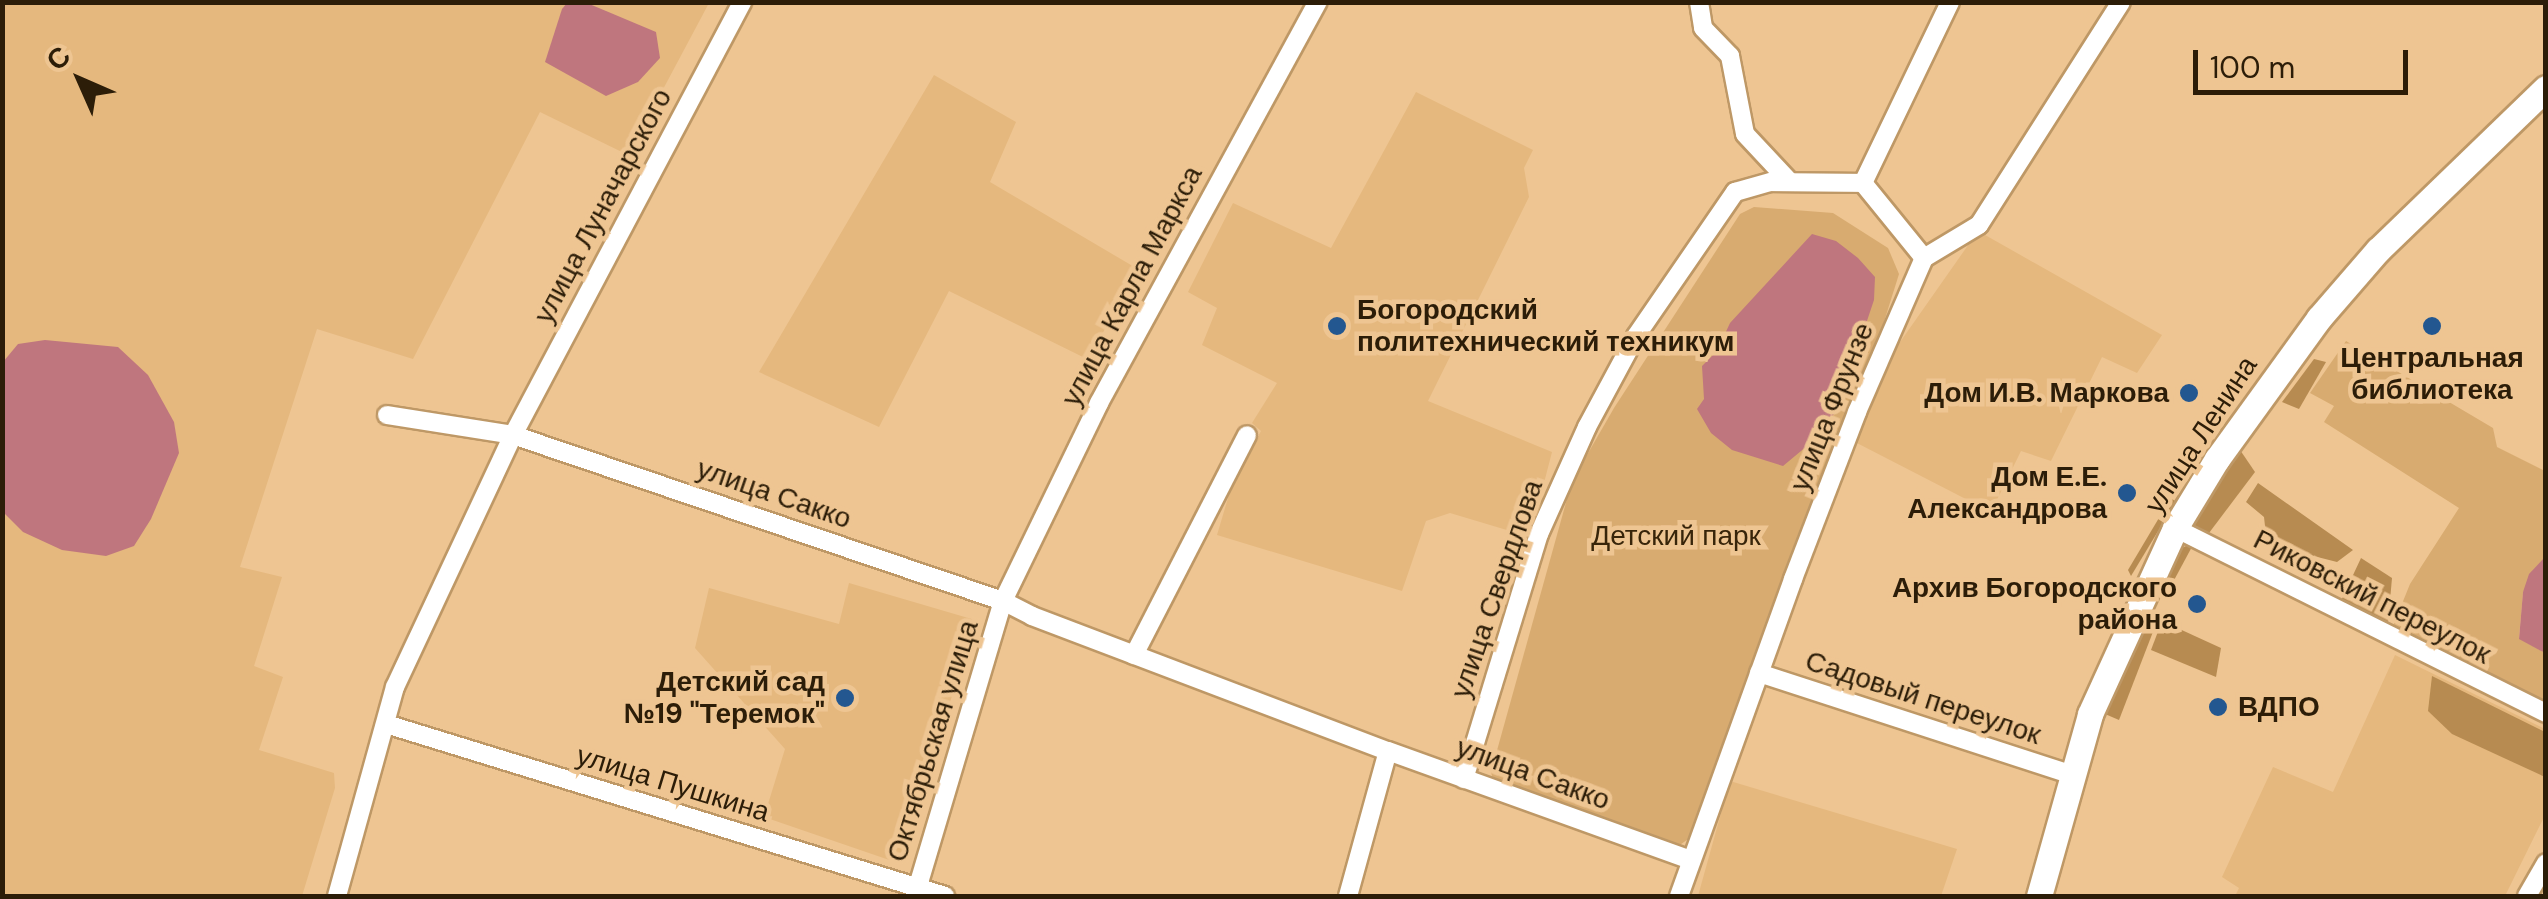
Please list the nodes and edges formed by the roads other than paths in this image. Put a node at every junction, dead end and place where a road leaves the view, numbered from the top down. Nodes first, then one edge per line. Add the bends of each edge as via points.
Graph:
1 (742, 2) edge
2 (1700, 2) edge
3 (1950, 2) edge
4 (2120, 2) edge
5 (1315, 4) edge
6 (2546, 88) edge
7 (1788, 182) junction
8 (1863, 183) junction
9 (1924, 258) junction
10 (387, 415) dead end
11 (513, 435) junction
12 (1247, 435) dead end
13 (2175, 528) junction
14 (1003, 601) junction
15 (1134, 654) junction
16 (1759, 673) junction
17 (2546, 713) edge
18 (386, 724) junction
19 (1388, 752) junction
20 (2070, 774) junction
21 (1464, 779) junction
22 (1690, 860) junction
23 (2546, 863) edge
24 (916, 893) edge
25 (337, 896) edge
26 (945, 896) edge
27 (1348, 896) edge
28 (1680, 896) edge
29 (2038, 896) edge
30 (2526, 896) edge

1 - 11 street, улица Луначарского
2 - 7 street via 1702,28 1730,56 1745,134
3 - 8 street
4 - 9 street via 1980,225
5 - 14 street, улица Карла Маркса via 1099,402
6 - 13 main road, улица Ленина via 2378,250 2319,318 2216,459
7 - 8 street, улица Свердлова
7 - 21 street, улица Свердлова via 1735,192 1636,336 1587,427 1533,552
8 - 9 street
9 - 16 street, улица Фрунзе via 1857,412
10 - 11 street, улица Сакко
11 - 14 street, улица Сакко
11 - 18 street, улица Луначарского via 395,688
12 - 15 street
13 - 17 street, Риковский переулок
13 - 20 main road, улица Ленина via 2090,714
14 - 15 street, улица Сакко
14 - 24 street, Октябрьская улица
15 - 19 street, улица Сакко
16 - 20 street, Садовый переулок
16 - 22 street, улица Фрунзе
18 - 24 street, улица Пушкина
18 - 25 street, улица Луначарского
19 - 21 street, улица Сакко
19 - 27 street
20 - 29 main road, улица Ленина
21 - 22 street, улица Сакко
22 - 28 street, улица Фрунзе
23 - 30 street
24 - 26 street, улица Пушкина

